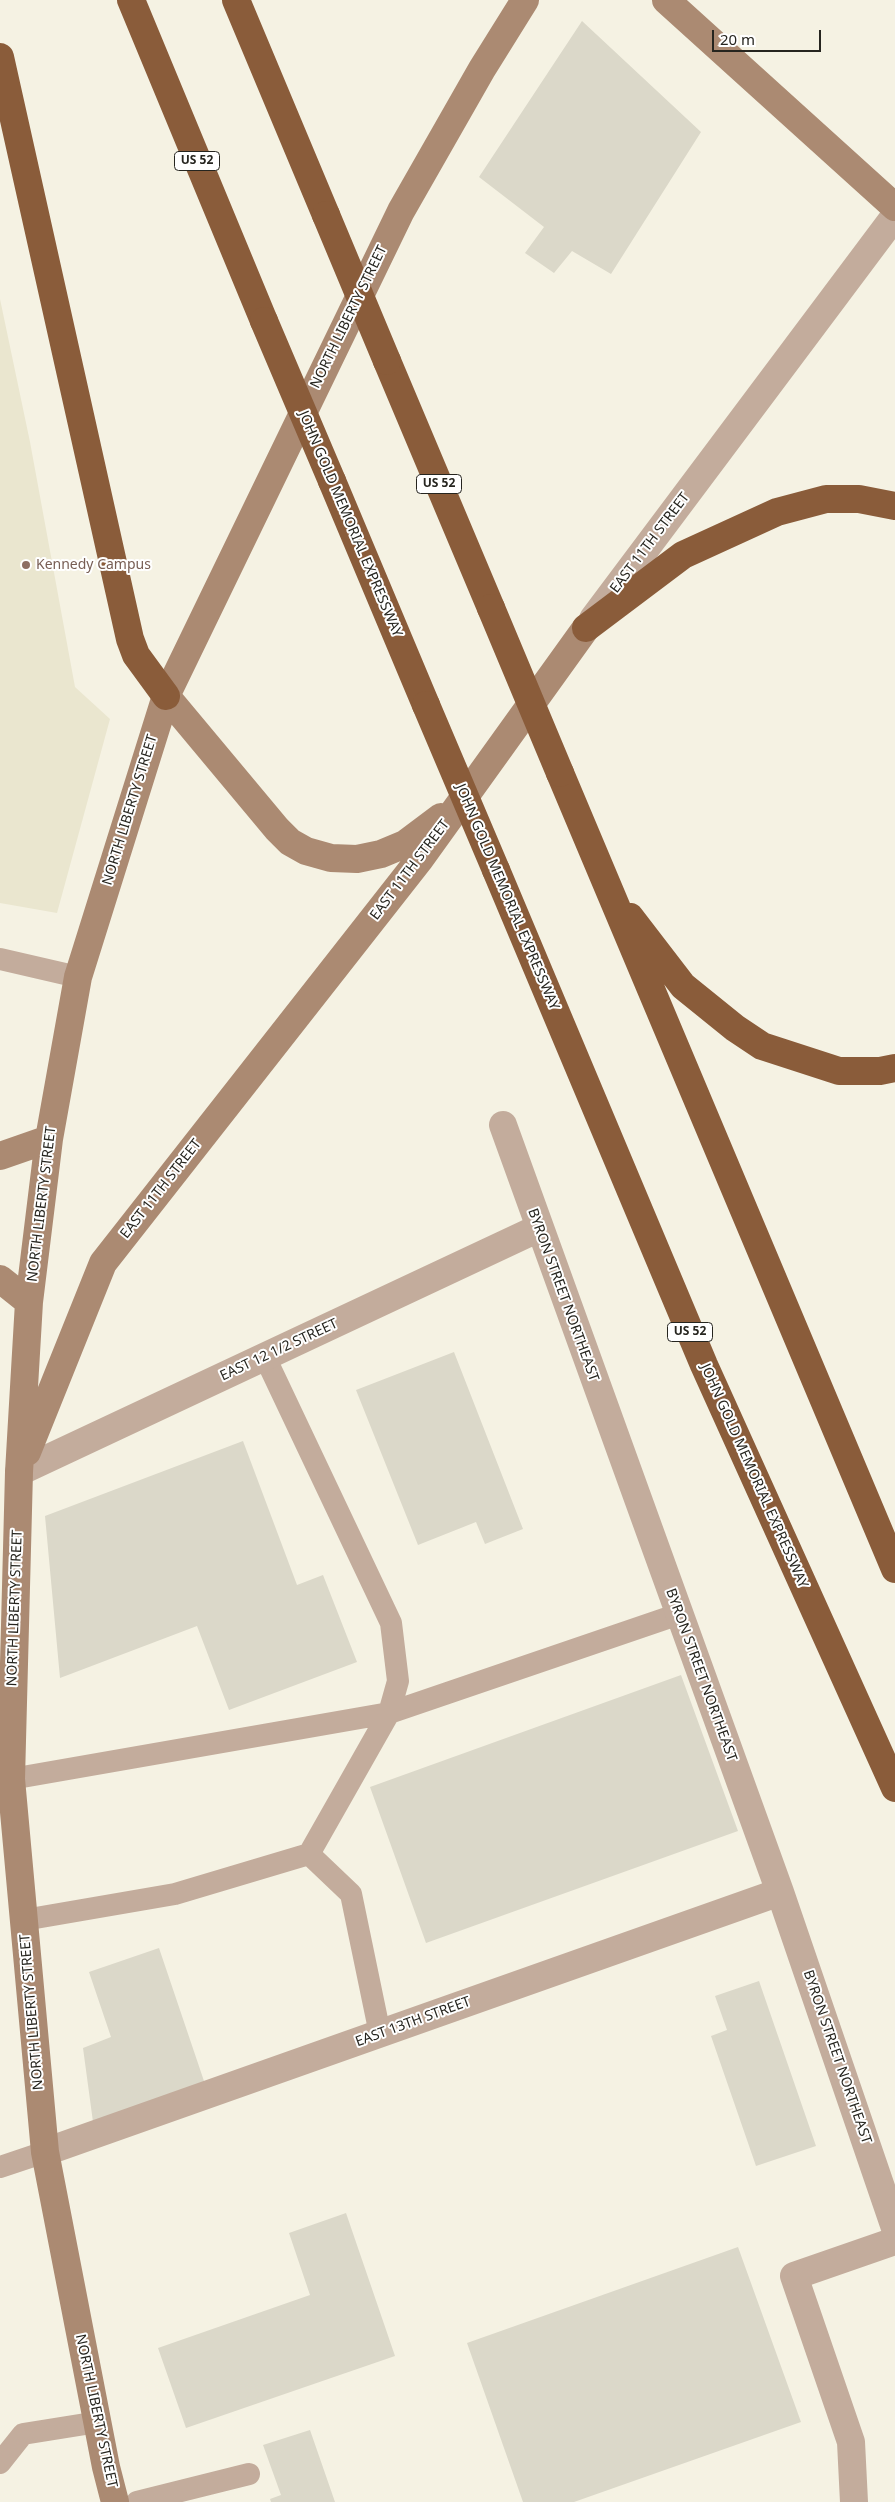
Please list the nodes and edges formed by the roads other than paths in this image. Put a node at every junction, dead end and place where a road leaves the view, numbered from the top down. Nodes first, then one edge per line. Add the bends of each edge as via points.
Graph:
1 (131, 0) edge
2 (236, 0) edge
3 (248, 0) edge
4 (525, 0) edge
5 (666, 0) edge
6 (0, 57) edge
7 (267, 74) junction
8 (895, 207) edge
9 (895, 216) edge
10 (895, 506) edge
11 (586, 628) junction
12 (166, 696) junction
13 (473, 787) junction
14 (609, 890) junction
15 (0, 961) edge
16 (78, 977) junction
17 (895, 1068) edge
18 (502, 1124) dead end
19 (49, 1139) junction
20 (0, 1156) edge
21 (539, 1228) junction
22 (0, 1279) edge
23 (29, 1302) junction
24 (265, 1357) junction
25 (19, 1472) junction
26 (895, 1569) edge
27 (679, 1614) junction
28 (389, 1714) junction
29 (11, 1779) junction
30 (895, 1788) edge
31 (309, 1854) junction
32 (780, 1892) junction
33 (24, 1920) junction
34 (380, 2034) junction
35 (45, 2152) junction
36 (0, 2167) edge
37 (895, 2228) edge
38 (895, 2241) edge
39 (98, 2422) junction
40 (0, 2463) edge
41 (249, 2474) dead end
42 (115, 2502) edge
43 (137, 2502) edge
44 (854, 2502) edge

1 - 30 highway, JOHN GOLD MEMORIAL EXPRESSWAY / US 52, bridge via 704,1366
2 - 7 highway, US 52
3 - 7 highway
4 - 12 main road, NORTH LIBERTY STREET via 401,211
5 - 8 main road
6 - 12 highway via 130,639 136,655
7 - 14 highway, US 52, bridge
9 - 11 street, EAST 11TH STREET
10 - 11 highway via 858,499 826,499 777,512 684,555
11 - 13 main road, EAST 11TH STREET
12 - 13 main road via 278,829 290,842 306,851 331,858 357,859 381,854 404,844 443,816
12 - 16 main road, NORTH LIBERTY STREET
13 - 25 main road, EAST 11TH STREET via 104,1263
14 - 17 highway via 683,986 734,1028 762,1046 839,1071
14 - 26 highway, US 52
15 - 16 lane
16 - 19 main road, NORTH LIBERTY STREET
18 - 21 street, BYRON STREET NORTHEAST
19 - 20 main road
19 - 23 main road, NORTH LIBERTY STREET
21 - 24 street, EAST 12 1/2 STREET
21 - 27 street, BYRON STREET NORTHEAST
22 - 23 main road
23 - 25 main road, NORTH LIBERTY STREET
24 - 25 street, EAST 12 1/2 STREET
24 - 28 lane via 391,1624 398,1681
25 - 29 main road, NORTH LIBERTY STREET
27 - 28 lane
27 - 32 street, BYRON STREET NORTHEAST
28 - 29 lane
28 - 31 lane
29 - 33 main road, NORTH LIBERTY STREET
31 - 33 lane via 176,1894
31 - 34 lane via 352,1894
32 - 34 street, EAST 13TH STREET
32 - 37 street, BYRON STREET NORTHEAST
33 - 35 main road, NORTH LIBERTY STREET
34 - 35 street, EAST 13TH STREET
35 - 36 lane
35 - 39 main road, NORTH LIBERTY STREET
38 - 44 street via 794,2276 851,2442
39 - 40 lane via 22,2434
39 - 42 main road, NORTH LIBERTY STREET
41 - 43 lane

